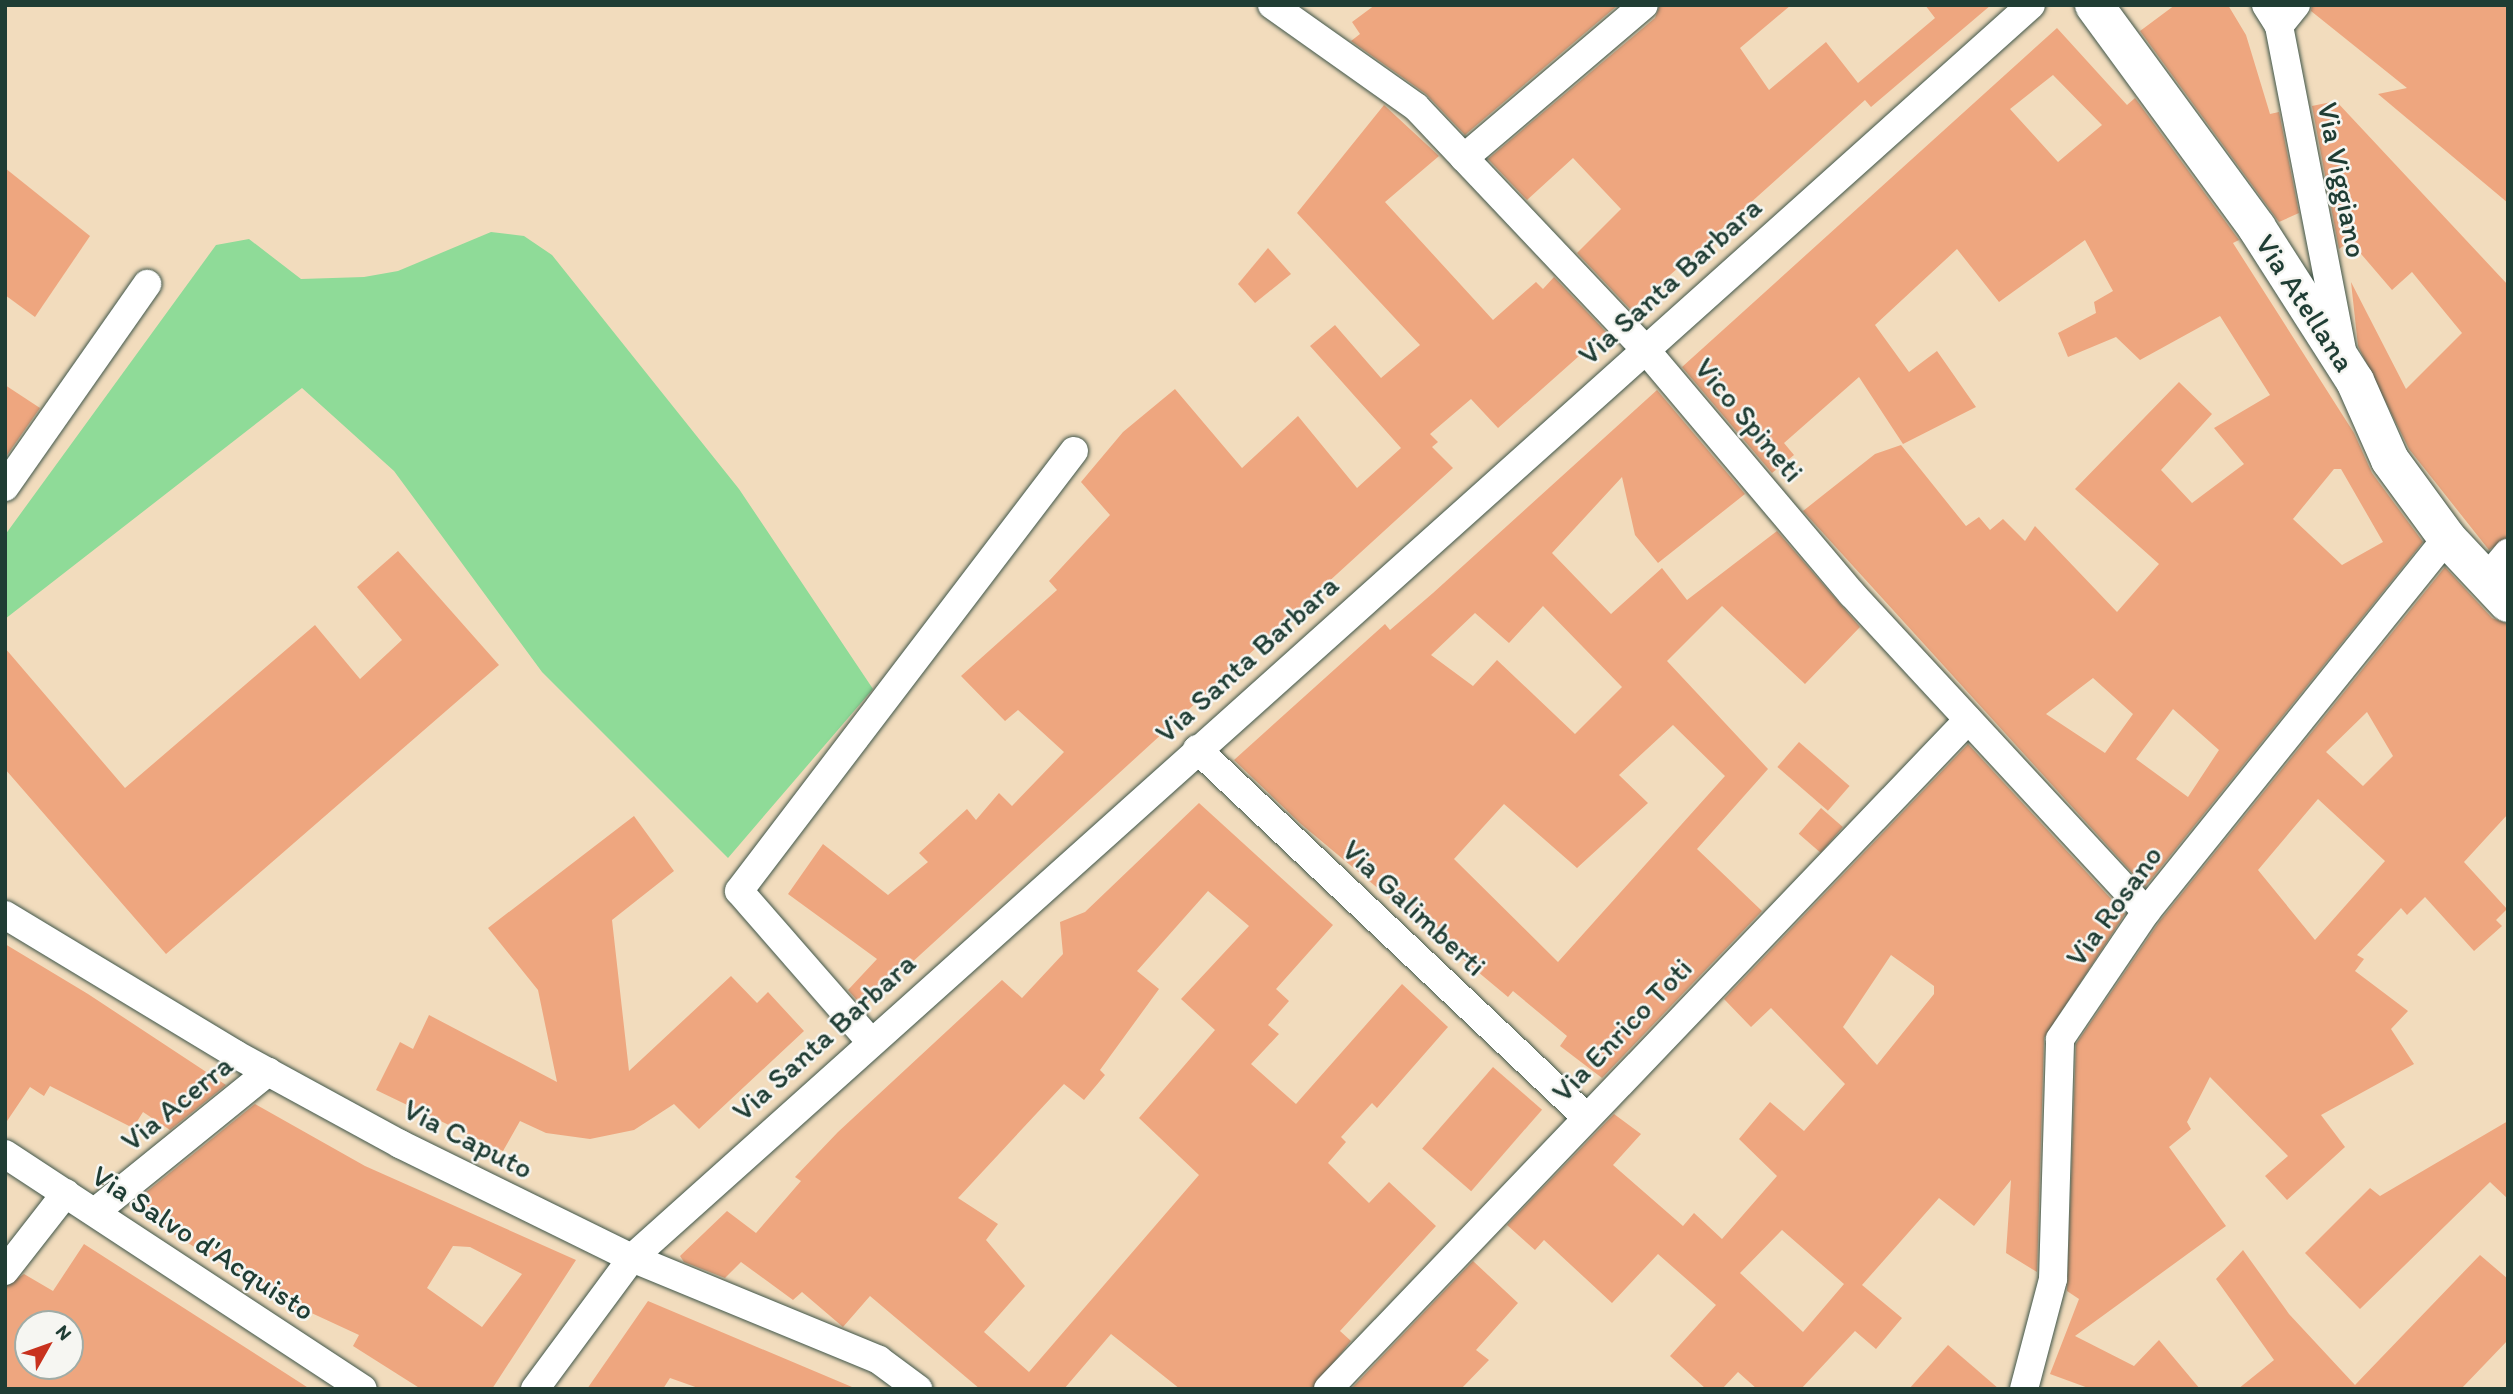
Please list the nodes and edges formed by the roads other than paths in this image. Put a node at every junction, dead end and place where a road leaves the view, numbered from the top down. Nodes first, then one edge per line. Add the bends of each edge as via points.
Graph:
1 (1272, 5) edge
2 (1644, 5) edge
3 (2031, 5) edge
4 (2094, 5) edge
5 (2280, 12) edge
6 (1464, 158) junction
7 (147, 284) dead end
8 (1644, 348) junction
9 (2347, 369) junction
10 (1074, 451) dead end
11 (5, 487) edge
12 (2447, 538) junction
13 (2501, 578) edge
14 (1968, 720) junction
15 (1197, 749) junction
16 (2146, 912) junction
17 (5, 915) edge
18 (870, 1041) junction
19 (268, 1072) junction
20 (1585, 1116) junction
21 (5, 1154) edge
22 (66, 1193) junction
23 (96, 1212) junction
24 (632, 1258) junction
25 (5, 1271) edge
26 (363, 1389) edge
27 (535, 1389) edge
28 (918, 1389) edge
29 (1328, 1389) edge
30 (2024, 1389) edge

1 - 6 street, Vico Spineti via 1416,107
2 - 6 street
3 - 8 street, Via Santa Barbara
4 - 9 main road, Via Atellana via 2184,122
5 - 9 street, Via Viggiano
6 - 8 street, Vico Spineti
7 - 11 street
8 - 14 street, Vico Spineti
8 - 15 street, Via Santa Barbara
9 - 12 main road, Via Atellana via 2390,460
10 - 18 street via 739,891
12 - 13 main road, Via Atellana
12 - 16 street, Via Rosano
14 - 16 street, Vico Spineti
14 - 20 street, Via Enrico Toti
15 - 18 street, Via Santa Barbara
15 - 20 street, Via Galimberti
16 - 30 street, Via Rosano via 2060,1039 2053,1279
17 - 19 street, Via Caputo
18 - 24 street, Via Santa Barbara
19 - 23 street, Via Acerra
19 - 24 street, Via Caputo
20 - 29 street, Via Enrico Toti
21 - 22 street, Via Salvo d'Acquisto
22 - 23 street, Via Salvo d'Acquisto
22 - 25 street
23 - 26 street, Via Salvo d'Acquisto
24 - 27 street, Via Santa Barbara
24 - 28 street, Via Caputo via 879,1360

